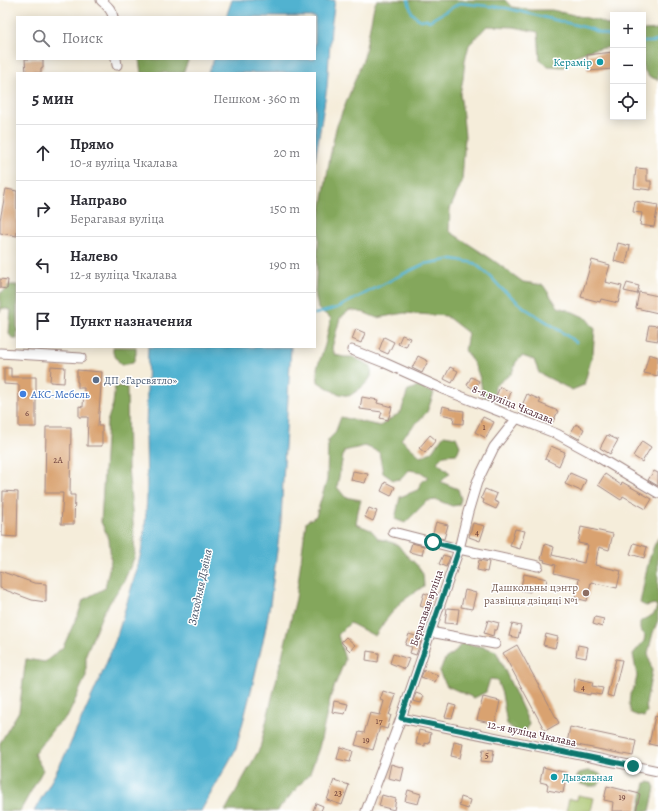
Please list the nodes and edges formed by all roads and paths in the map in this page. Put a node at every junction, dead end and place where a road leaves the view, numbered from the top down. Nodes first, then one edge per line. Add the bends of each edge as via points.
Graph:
1 (101, 0) edge
2 (113, 16) edge
3 (352, 350) dead end
4 (0, 353) edge
5 (81, 358) dead end
6 (517, 418) junction
7 (658, 493) edge
8 (393, 532) dead end
9 (459, 549) junction
10 (538, 566) dead end
11 (430, 632) junction
12 (495, 644) dead end
13 (401, 718) junction
14 (658, 771) edge
15 (366, 811) edge

1 - 2 street via 108,6
3 - 6 street, 8-я вуліца Чкалава
4 - 5 street
6 - 7 street, 8-я вуліца Чкалава via 582,447
6 - 9 street, Берагавая вуліца via 494,447 477,482
8 - 9 street
9 - 10 street
9 - 11 street, Берагавая вуліца
11 - 12 street
11 - 13 street, Берагавая вуліца
13 - 14 street, 12-я вуліца Чкалава
13 - 15 street, Берагавая вуліца

